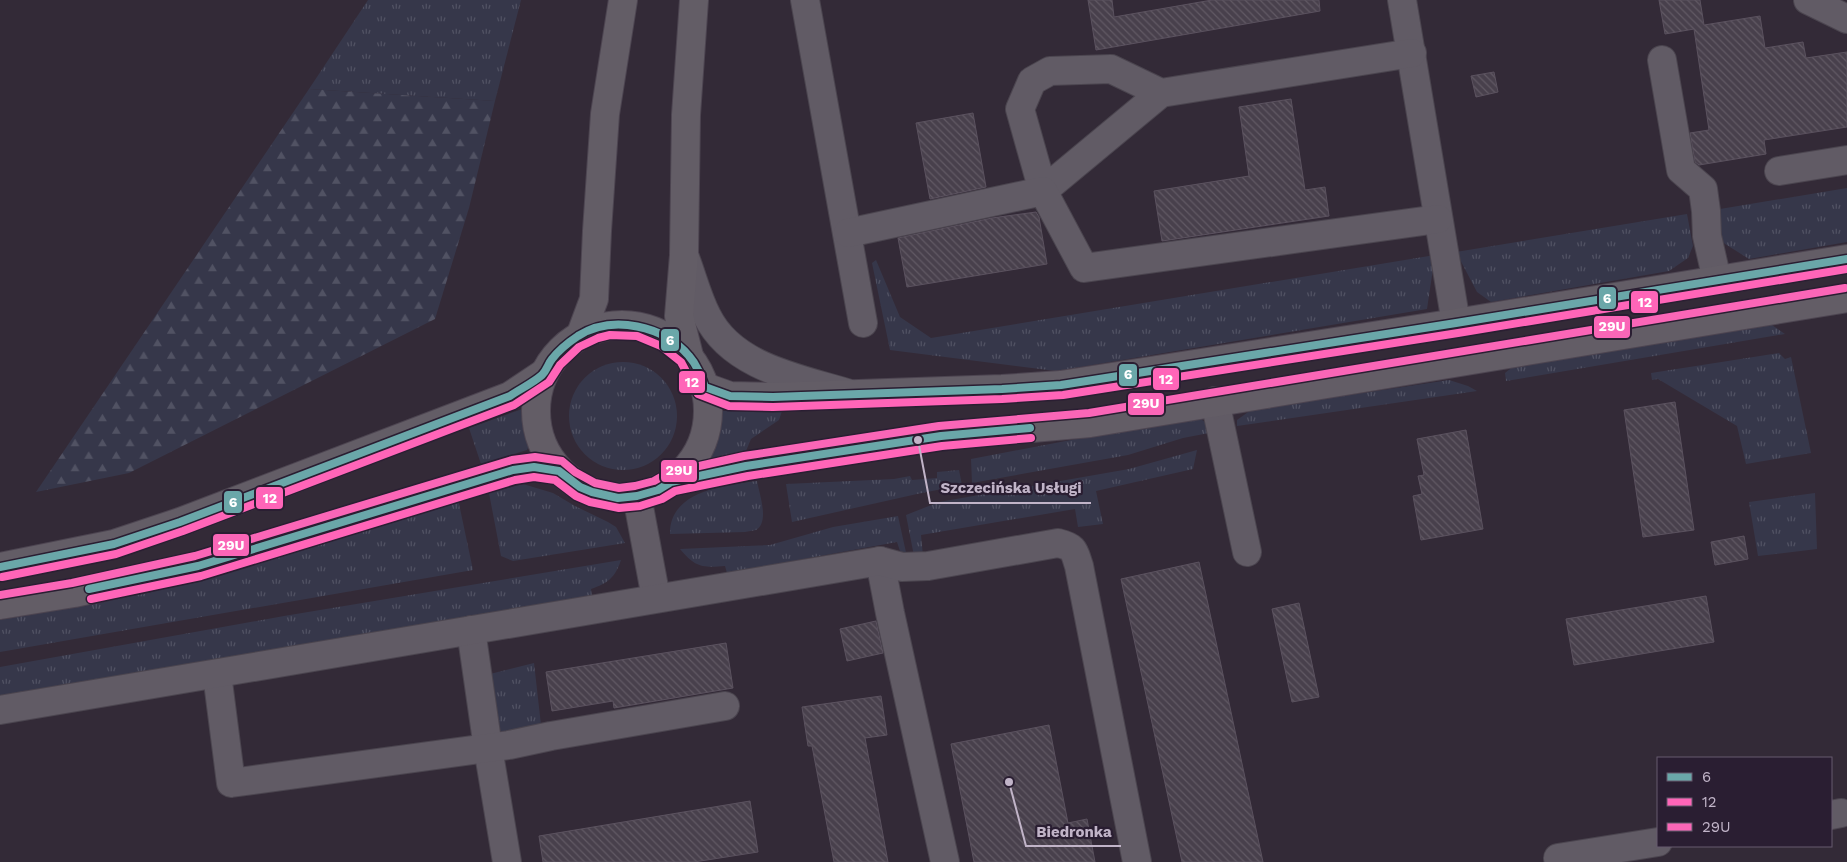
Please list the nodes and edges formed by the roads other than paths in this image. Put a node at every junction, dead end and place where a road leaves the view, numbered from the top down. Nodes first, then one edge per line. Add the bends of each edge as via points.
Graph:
1 (623, 0) edge
2 (694, 0) edge
3 (804, 0) edge
4 (1402, 0) edge
5 (1808, 0) edge
6 (1847, 19) edge
7 (1412, 54) junction
8 (1662, 60) dead end
9 (1161, 93) junction
10 (1847, 160) edge
11 (1779, 171) dead end
12 (1043, 192) junction
13 (1438, 219) junction
14 (848, 233) junction
15 (684, 255) junction
16 (1847, 259) edge
17 (1717, 280) junction
18 (1847, 298) edge
19 (863, 323) dead end
20 (1456, 323) junction
21 (581, 334) junction
22 (689, 356) junction
23 (543, 374) junction
24 (705, 386) junction
25 (850, 394) junction
26 (1215, 401) junction
27 (559, 471) junction
28 (671, 482) junction
29 (637, 496) junction
30 (1247, 552) dead end
31 (880, 561) junction
32 (0, 566) edge
33 (656, 598) junction
34 (0, 605) edge
35 (471, 630) junction
36 (217, 674) junction
37 (724, 706) dead end
38 (0, 710) edge
39 (488, 748) junction
40 (1657, 842) edge
41 (1558, 858) dead end
42 (506, 862) edge
43 (945, 862) edge
44 (1138, 862) edge

1 - 21 main road via 605,114 594,299
2 - 15 main road via 686,115
3 - 14 lane
4 - 7 lane
5 - 6 lane
7 - 9 lane
7 - 13 lane
8 - 17 lane via 1681,170 1703,189 1707,236
9 - 12 lane
9 - 12 lane via 1111,69 1050,71 1032,81 1020,109
10 - 11 lane
12 - 13 lane via 1084,268
12 - 14 lane
13 - 20 lane
14 - 19 lane
15 - 22 main road via 679,316
15 - 25 lane via 707,317 723,338 768,368
16 - 17 main road
17 - 20 main road
18 - 26 main road
20 - 25 main road via 1061,385
21 - 22 main road via 611,325 645,328 662,334
21 - 23 main road via 564,346
22 - 24 main road
23 - 27 main road via 536,408 539,435
23 - 32 main road via 510,396 180,522 114,544
24 - 25 main road via 730,396
24 - 28 main road via 708,422 704,440 685,471
26 - 28 main road via 1090,423 941,436 746,466
26 - 30 lane
27 - 29 main road via 592,492 618,498
27 - 34 main road via 534,467 513,470 198,566 74,593
28 - 29 main road
29 - 33 lane
31 - 33 lane
31 - 43 lane
31 - 44 lane via 902,567 928,566 1058,543 1073,548
33 - 35 lane
35 - 36 lane
35 - 39 lane
36 - 38 lane
36 - 39 lane via 231,783
37 - 39 lane
39 - 42 lane
40 - 41 lane

